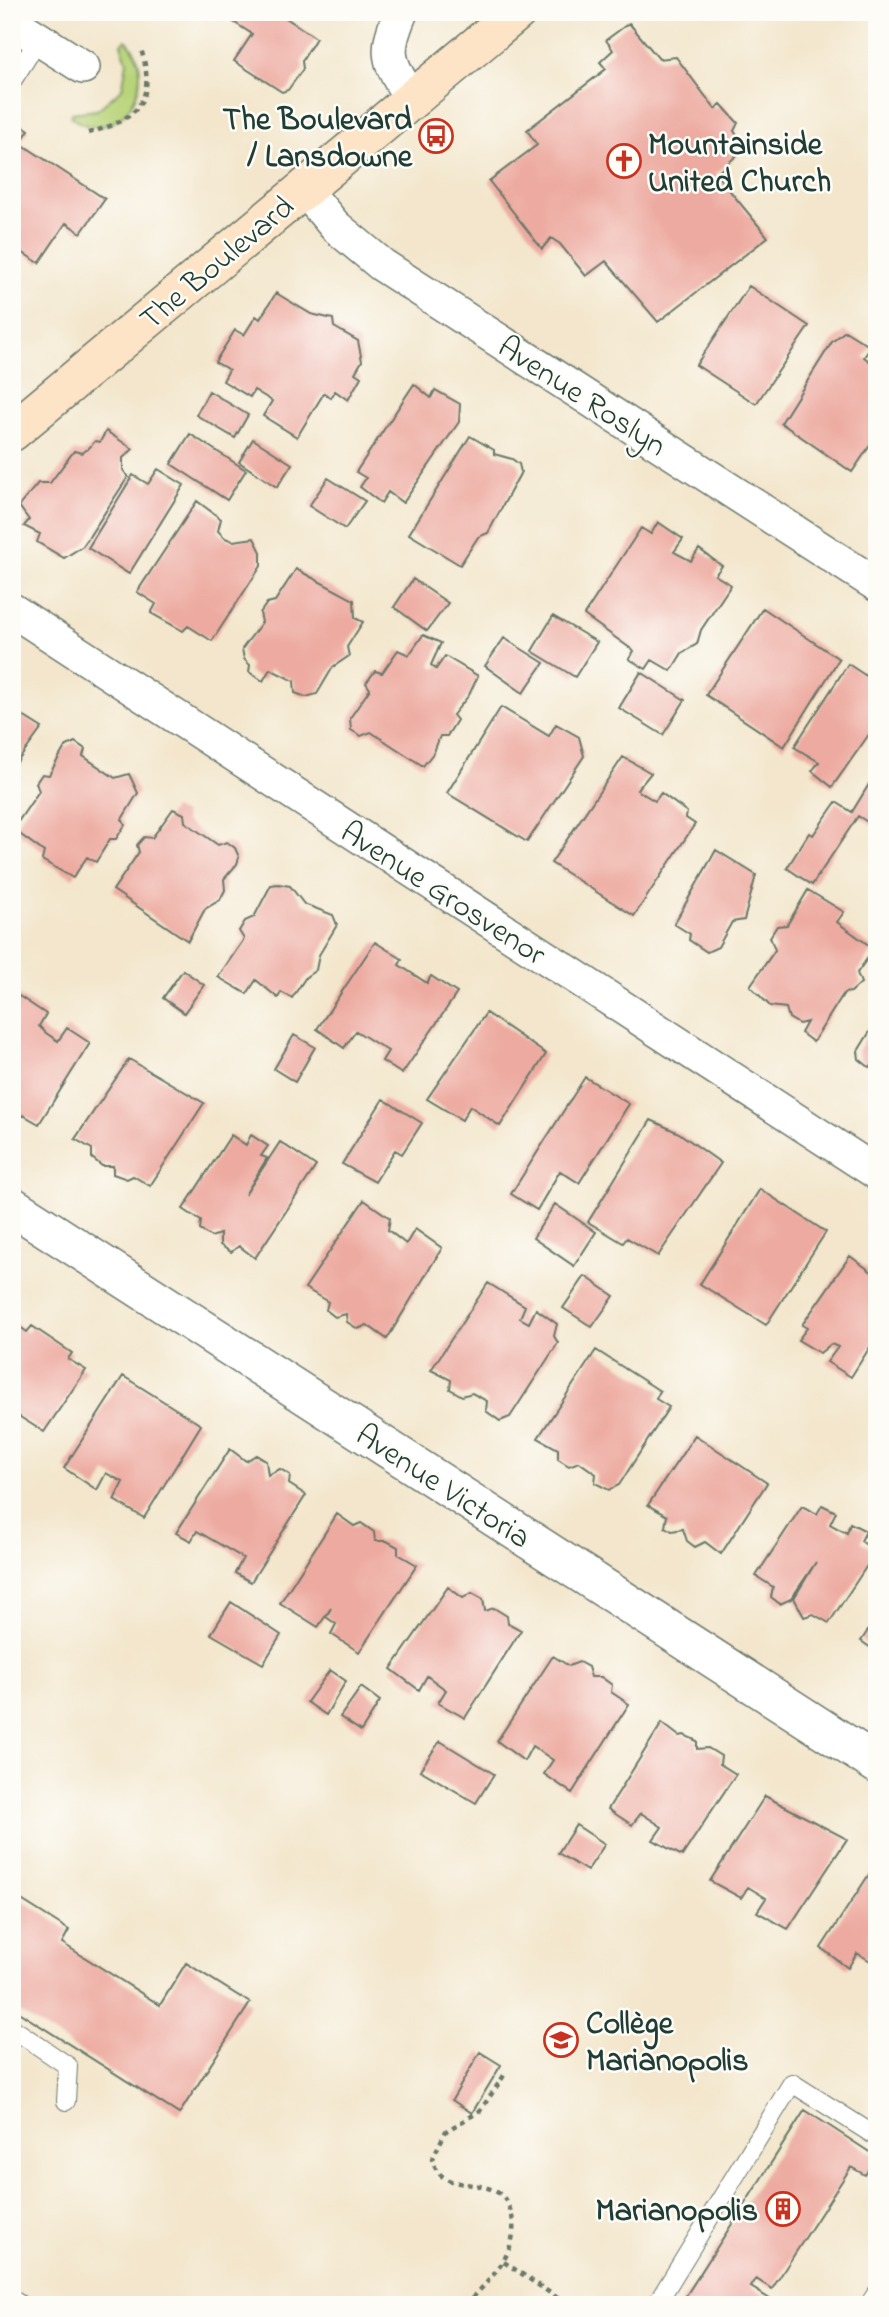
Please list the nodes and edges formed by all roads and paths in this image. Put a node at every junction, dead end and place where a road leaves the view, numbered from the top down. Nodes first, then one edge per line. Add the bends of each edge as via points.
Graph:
1 (401, 12) edge
2 (517, 12) edge
3 (26, 31) edge
4 (141, 49) dead end
5 (83, 67) dead end
6 (12, 81) edge
7 (411, 99) junction
8 (88, 133) dead end
9 (304, 189) junction
10 (12, 432) edge
11 (877, 585) edge
12 (12, 610) edge
13 (877, 1173) edge
14 (12, 1206) edge
15 (877, 1764) edge
16 (12, 2028) edge
17 (505, 2074) dead end
18 (66, 2101) dead end
19 (877, 2137) edge
20 (505, 2262) junction
21 (466, 2305) edge
22 (568, 2305) edge
23 (656, 2305) edge

1 - 7 street via 389,39 389,54
2 - 7 main road, The Boulevard
3 - 5 street
3 - 6 lane
4 - 8 path via 147,76 142,101 129,118
7 - 9 main road, The Boulevard
9 - 10 main road, The Boulevard
9 - 11 street, Avenue Roslyn via 348,239 382,265
12 - 13 street, Avenue Grosvenor
14 - 15 street, Avenue Victoria
16 - 18 lane via 68,2066
17 - 20 path via 480,2111 446,2131 432,2159 441,2177 500,2194 508,2205 513,2236
19 - 23 lane via 792,2083
20 - 21 path
20 - 22 path

